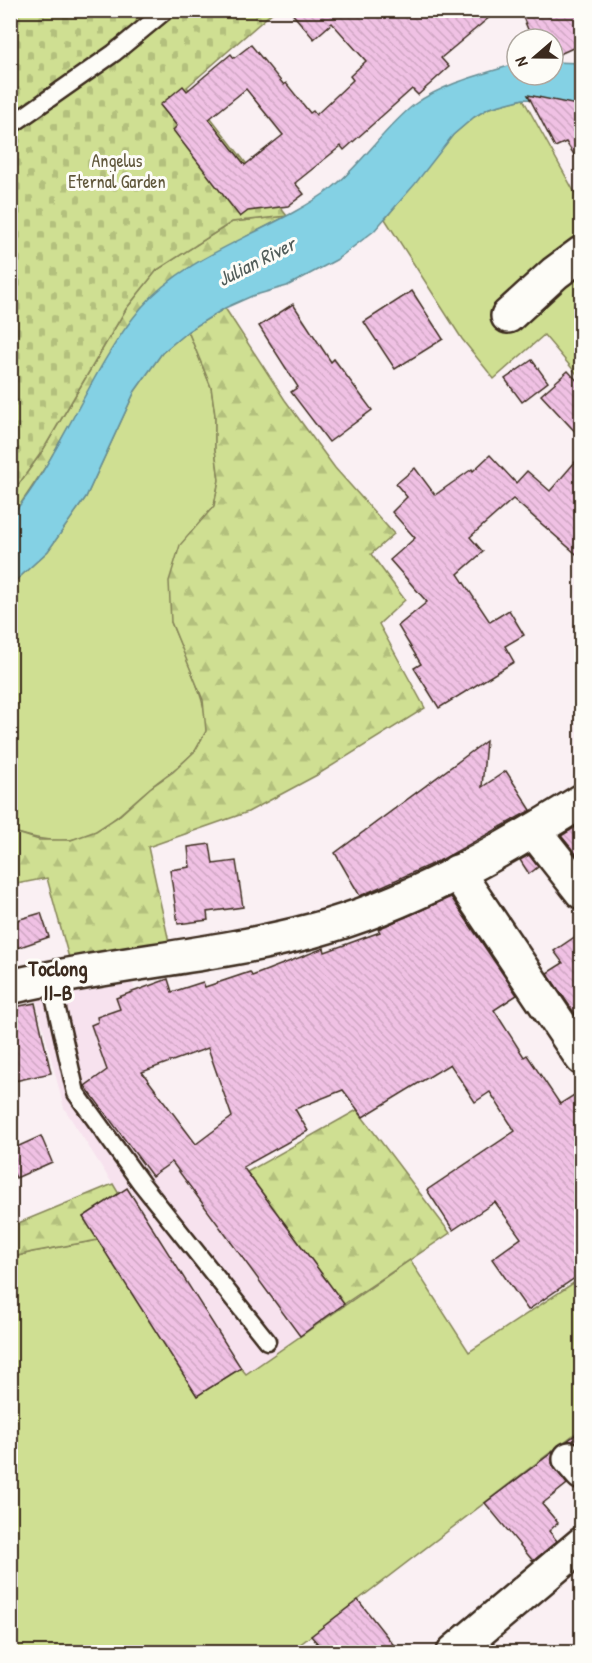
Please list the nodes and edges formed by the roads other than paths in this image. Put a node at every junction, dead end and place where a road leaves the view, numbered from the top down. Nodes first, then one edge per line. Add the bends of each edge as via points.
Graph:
1 (166, 10) edge
2 (10, 126) edge
3 (582, 253) edge
4 (508, 316) dead end
5 (582, 801) edge
6 (534, 831) junction
7 (457, 872) junction
8 (582, 892) edge
9 (50, 979) junction
10 (10, 987) edge
11 (582, 1058) edge
12 (267, 1341) dead end
13 (582, 1544) edge
14 (468, 1648) edge

1 - 2 lane via 114,53
3 - 4 street
5 - 6 street
6 - 7 street
6 - 8 street
7 - 9 street via 410,896 312,930 256,944
7 - 11 street
9 - 10 street
9 - 12 lane via 76,1093 141,1183
13 - 14 street

